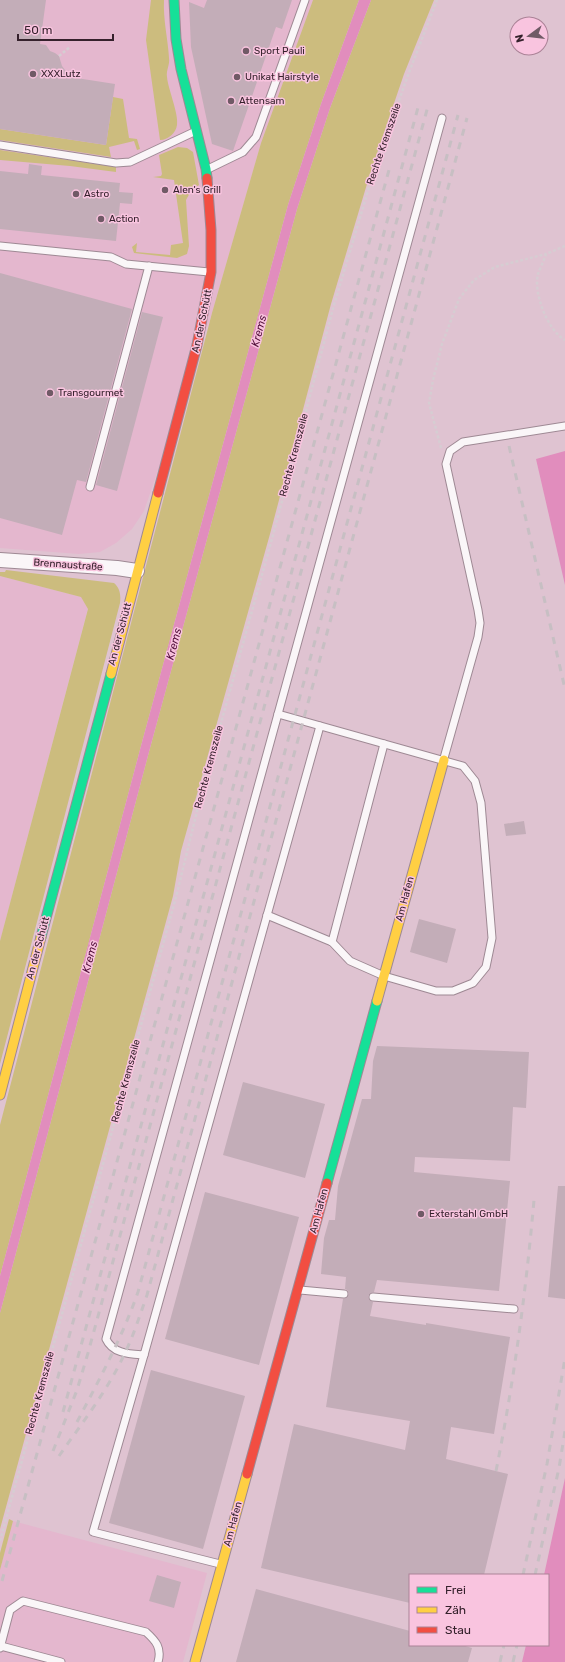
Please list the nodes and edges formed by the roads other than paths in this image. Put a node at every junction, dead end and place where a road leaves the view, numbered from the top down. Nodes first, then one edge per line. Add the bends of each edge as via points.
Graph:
1 (174, 0) edge
2 (305, 0) edge
3 (442, 118) dead end
4 (196, 131) junction
5 (0, 145) edge
6 (206, 169) junction
7 (0, 246) edge
8 (149, 266) junction
9 (211, 272) junction
10 (565, 426) edge
11 (90, 487) dead end
12 (0, 560) edge
13 (137, 571) junction
14 (278, 714) junction
15 (320, 726) junction
16 (384, 744) junction
17 (444, 760) junction
18 (267, 915) junction
19 (332, 942) junction
20 (384, 976) junction
21 (0, 1095) edge
22 (298, 1290) junction
23 (344, 1294) dead end
24 (374, 1297) dead end
25 (514, 1310) dead end
26 (144, 1355) junction
27 (222, 1565) junction
28 (0, 1647) edge
29 (61, 1662) edge
30 (158, 1662) edge
31 (195, 1662) edge

1 - 4 street, An der Schütt via 178,54
2 - 6 lane via 256,137 243,152
3 - 14 lane
4 - 5 lane via 130,162 116,163
4 - 6 street, An der Schütt
6 - 9 street, An der Schütt
7 - 8 lane via 111,257 126,264
8 - 9 lane
8 - 11 lane
9 - 13 street, An der Schütt via 197,345
10 - 17 lane via 463,442 450,451 446,464 480,623
12 - 13 street, Brennaustraße
13 - 21 street, An der Schütt
14 - 15 lane
14 - 26 lane via 106,1339 109,1345 125,1354
15 - 16 lane
15 - 18 lane
16 - 17 lane
16 - 19 lane
17 - 20 street, Am Hafen
17 - 20 lane via 463,766 475,781 482,803 492,938 486,967 472,983 453,991 436,991
18 - 19 lane
18 - 26 lane
19 - 20 lane via 350,961
20 - 22 street, Am Hafen
22 - 23 lane
22 - 27 street, Am Hafen
24 - 25 lane
26 - 27 lane via 93,1532
27 - 31 street, Am Hafen
28 - 29 lane
28 - 30 lane via 10,1610 23,1601 146,1632 156,1642 160,1656

